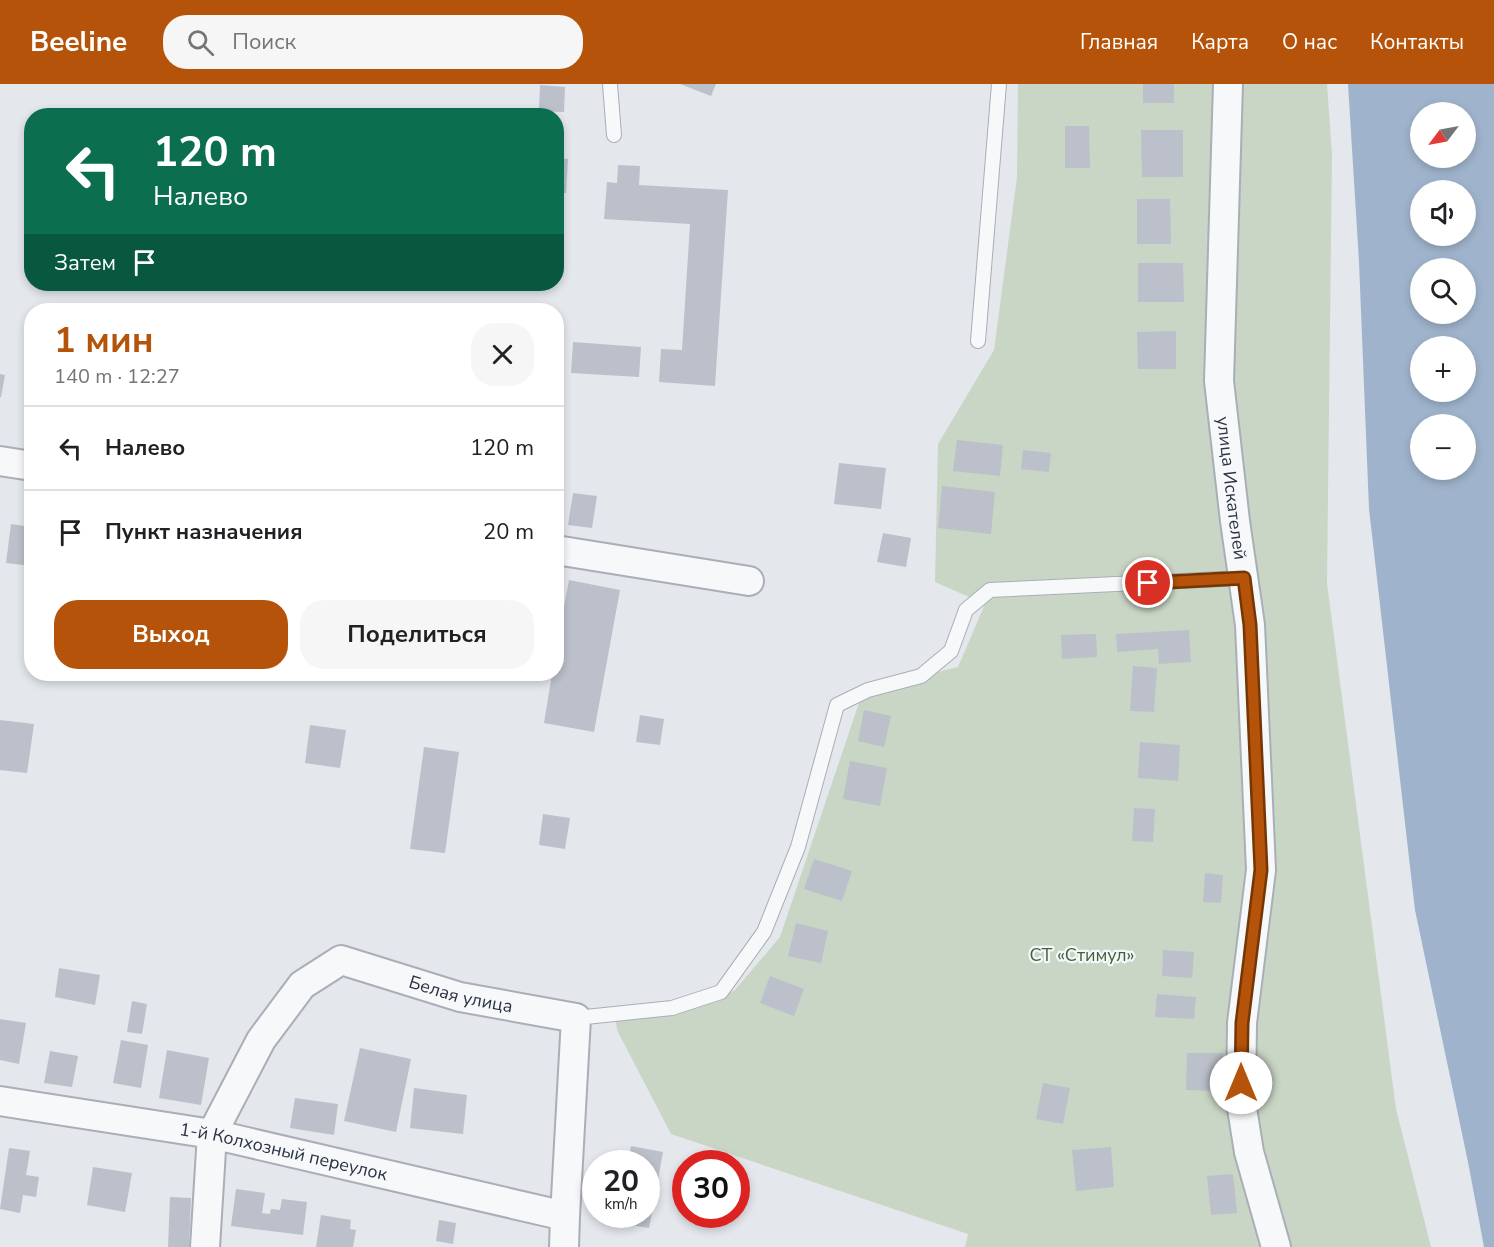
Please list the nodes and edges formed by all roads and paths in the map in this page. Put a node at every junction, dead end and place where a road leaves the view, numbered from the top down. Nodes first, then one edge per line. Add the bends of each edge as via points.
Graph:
1 (610, 84) edge
2 (999, 84) edge
3 (1228, 84) edge
4 (614, 135) dead end
5 (978, 341) dead end
6 (0, 461) edge
7 (24, 465) edge
8 (564, 551) edge
9 (1244, 578) junction
10 (749, 581) dead end
11 (576, 1018) junction
12 (0, 1101) edge
13 (212, 1134) junction
14 (564, 1216) junction
15 (205, 1247) edge
16 (564, 1247) edge
17 (1276, 1247) edge

1 - 4 lane
2 - 5 lane
3 - 9 street, улица Искателей via 1219,381
6 - 7 street
8 - 10 street
9 - 11 lane via 990,590 966,610 951,651 921,676 868,690 837,705 798,847 764,932 721,992 672,1008
9 - 17 street, улица Искателей via 1250,625 1261,870 1242,1023 1241,1102 1249,1152
11 - 13 street, Белая улица via 460,997 341,960 302,984 261,1040
11 - 14 street
12 - 13 street, 1-й Колхозный переулок
13 - 14 street, 1-й Колхозный переулок
13 - 15 street
14 - 16 street

